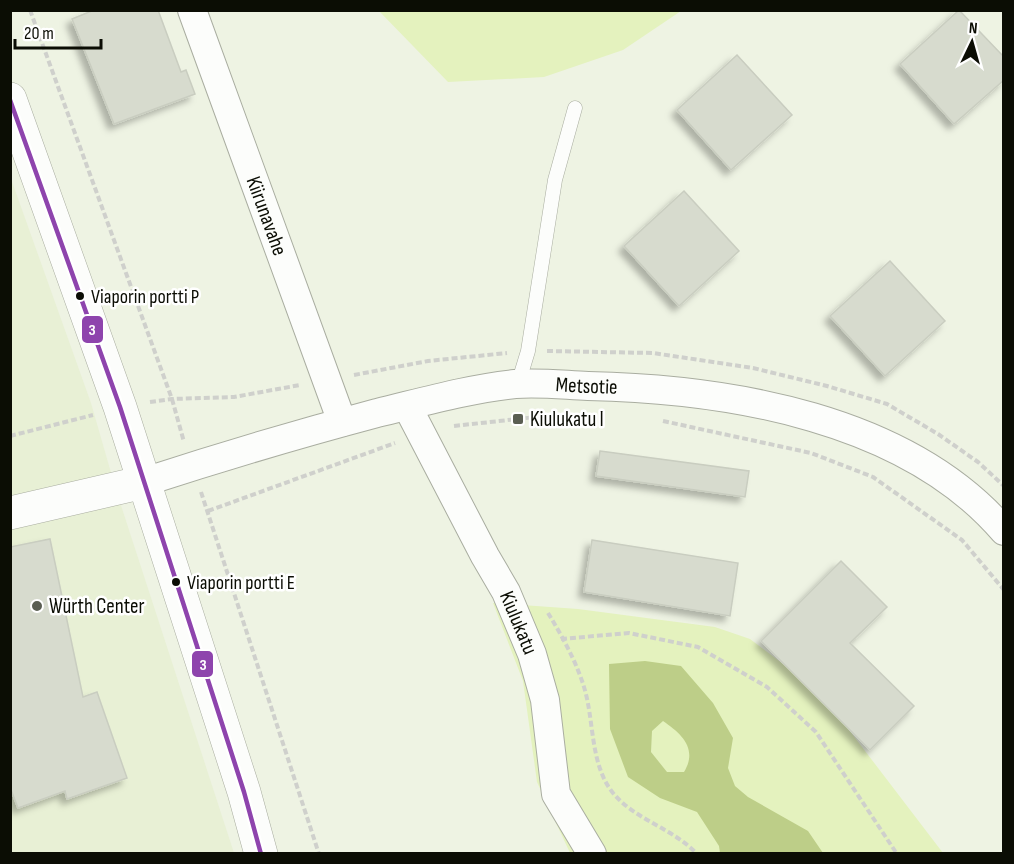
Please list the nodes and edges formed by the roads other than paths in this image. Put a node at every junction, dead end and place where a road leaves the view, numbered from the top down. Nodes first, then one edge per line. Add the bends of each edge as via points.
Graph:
1 (192, 10) edge
2 (10, 99) edge
3 (575, 108) dead end
4 (518, 384) junction
5 (406, 406) junction
6 (342, 422) junction
7 (144, 482) junction
8 (10, 513) edge
9 (1004, 531) edge
10 (261, 854) edge
11 (592, 854) edge

1 - 6 street, Kiirunavahe
2 - 7 main road
3 - 4 lane via 555,180 528,351
4 - 5 street, Metsotie
4 - 9 street, Metsotie via 622,387 731,398 869,435 940,475 985,510
5 - 6 street, Metsotie
5 - 11 street, Kiulukatu via 506,592 532,654 545,700 556,794
6 - 7 street, Metsotie
7 - 8 main road
7 - 10 main road

